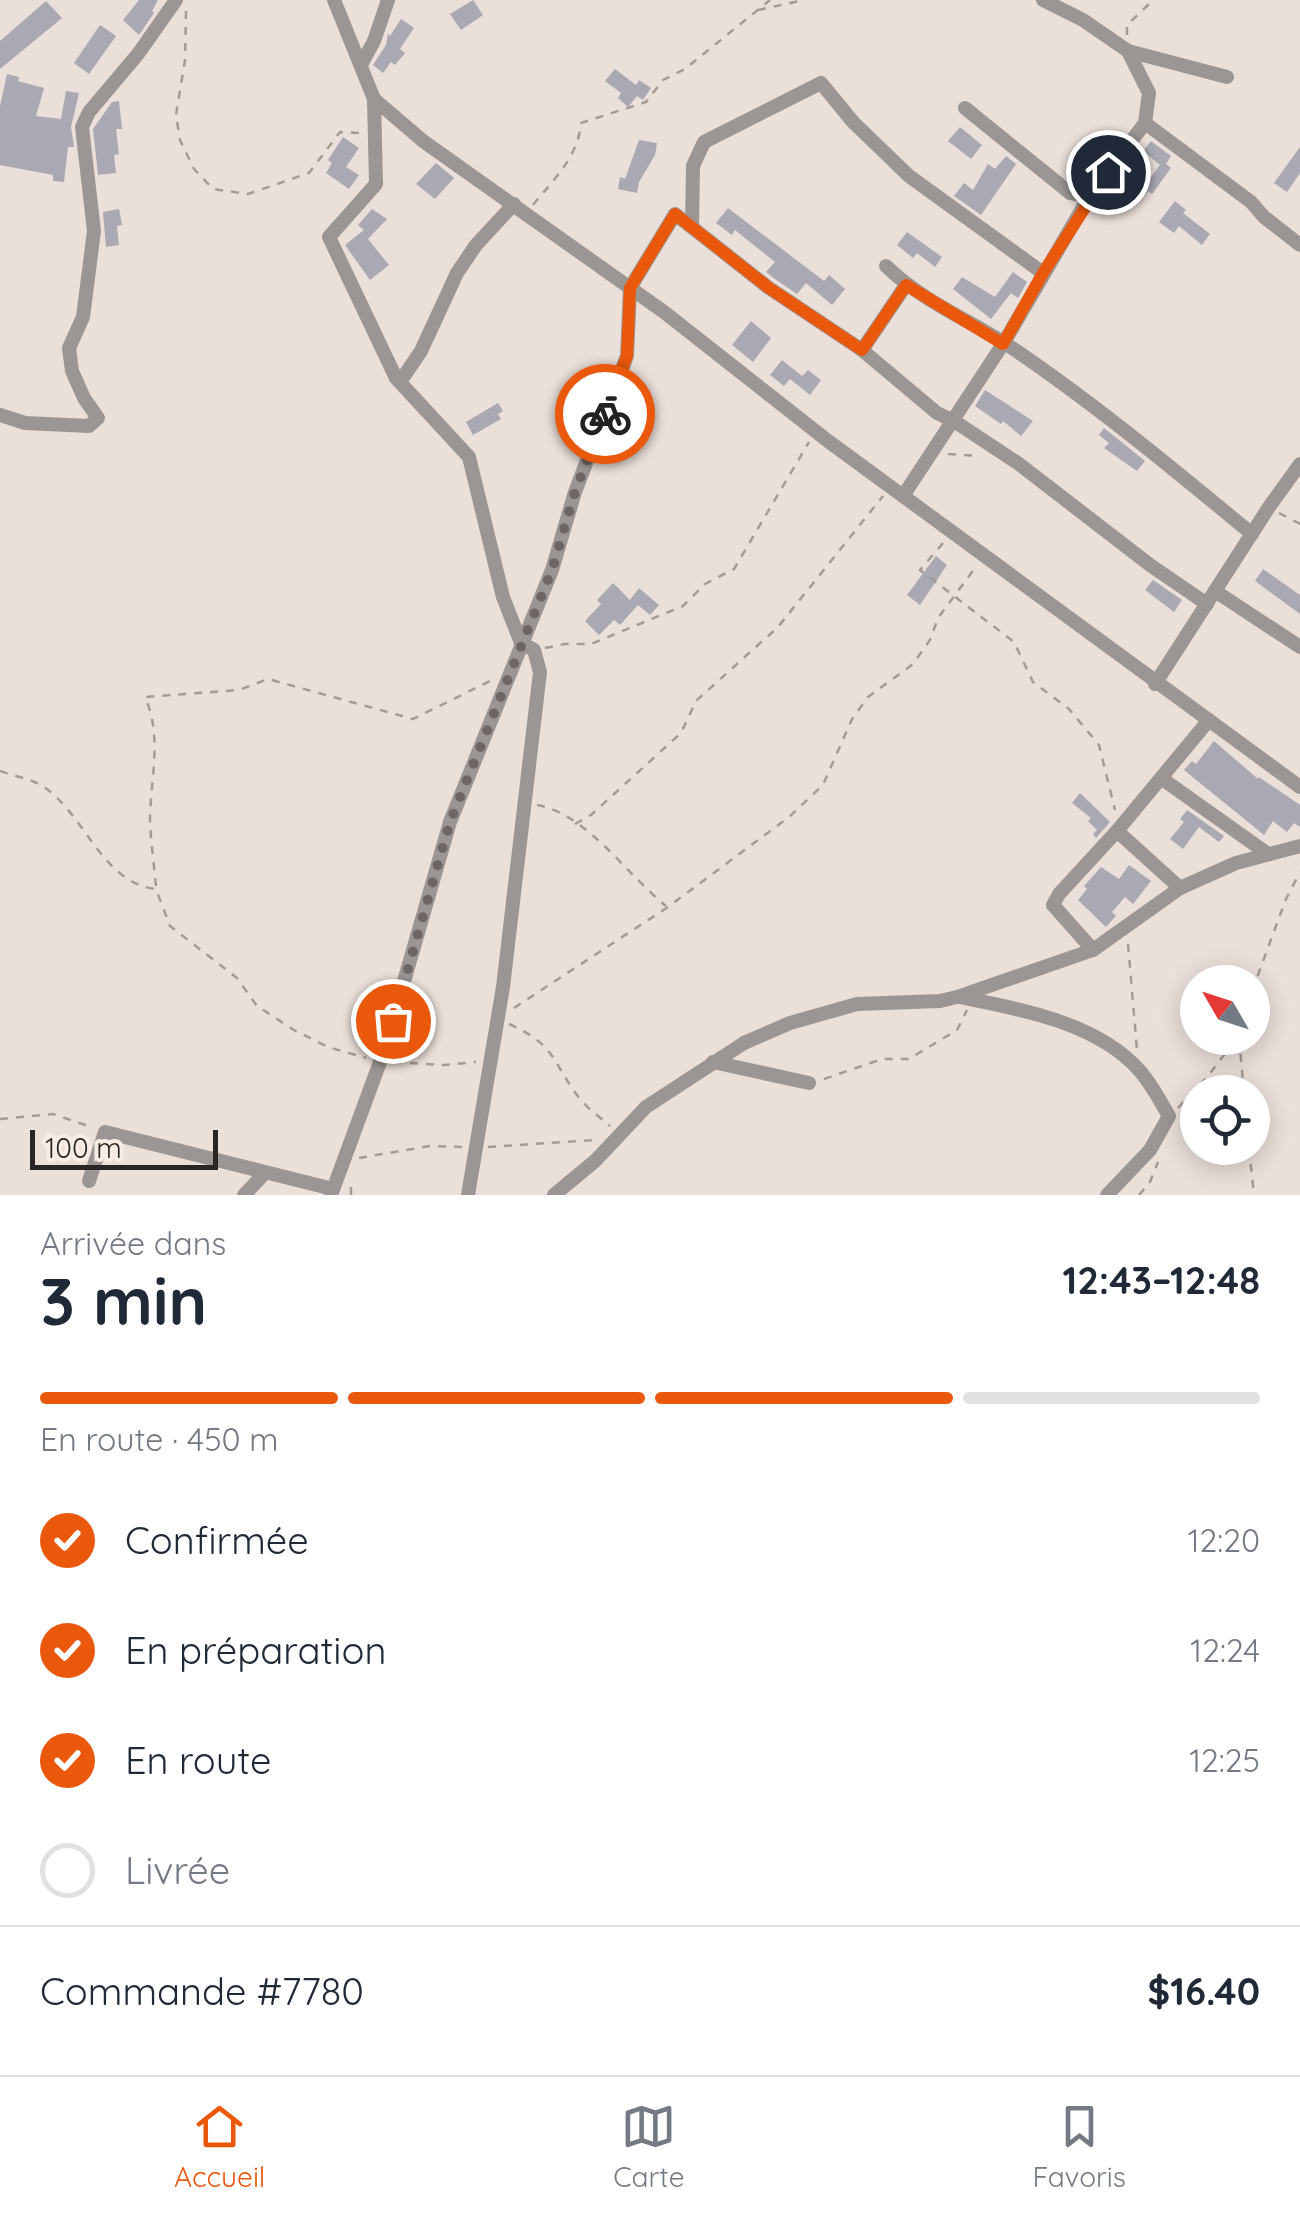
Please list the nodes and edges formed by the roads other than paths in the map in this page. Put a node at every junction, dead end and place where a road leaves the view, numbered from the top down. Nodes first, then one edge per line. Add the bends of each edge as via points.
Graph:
1 (176, 0) edge
2 (334, 0) edge
3 (388, 0) edge
4 (1043, 0) edge
5 (1128, 51) junction
6 (362, 63) junction
7 (1227, 77) dead end
8 (374, 99) junction
9 (965, 108) dead end
10 (1145, 122) junction
11 (1090, 197) junction
12 (520, 209) junction
13 (692, 227) junction
14 (1300, 246) edge
15 (886, 266) dead end
16 (1043, 273) junction
17 (906, 285) junction
18 (630, 288) junction
19 (1003, 344) junction
20 (862, 350) junction
21 (396, 378) junction
22 (0, 415) edge
23 (954, 420) junction
24 (1298, 470) edge
25 (903, 496) junction
26 (1252, 534) junction
27 (1211, 598) junction
28 (528, 647) junction
29 (1300, 648) edge
30 (1155, 684) junction
31 (1209, 720) junction
32 (1161, 778) junction
33 (1300, 787) edge
34 (1117, 831) junction
35 (1300, 846) edge
36 (1268, 854) junction
37 (1180, 888) junction
38 (1093, 950) junction
39 (964, 998) junction
40 (713, 1062) junction
41 (809, 1083) road end
42 (264, 1174) junction
43 (89, 1182) dead end
44 (332, 1192) edge
45 (244, 1195) edge
46 (468, 1195) edge
47 (554, 1195) edge
48 (1107, 1195) edge

1 - 22 street via 82,127 94,231 83,317 69,348 72,371 98,418 89,426
2 - 6 street
3 - 6 street
4 - 5 street
5 - 7 street
5 - 10 street via 1148,93
6 - 8 street
8 - 12 street
8 - 21 street via 376,184 329,237
9 - 11 street via 1070,193
10 - 11 street
10 - 14 street
11 - 16 street
12 - 18 street
12 - 21 street via 476,245 421,351
13 - 16 street via 693,166 704,142 822,83 909,176
13 - 18 street via 675,214
13 - 20 street
15 - 17 street
16 - 19 street
17 - 19 street
17 - 20 street
18 - 25 street
18 - 28 street via 627,356 575,492
19 - 23 street
19 - 26 street
20 - 23 street
21 - 28 street via 470,458 504,597
23 - 25 street
23 - 27 street via 1150,565
24 - 26 street
25 - 30 street
26 - 27 street
27 - 29 street
27 - 30 street
28 - 44 street via 506,681 450,822 381,1061
28 - 46 street via 540,672 526,804
30 - 31 street
31 - 32 street
31 - 33 street
32 - 34 street
32 - 36 street
34 - 37 street
34 - 38 street via 1054,905
35 - 36 street
36 - 37 street
37 - 38 street
38 - 39 street
39 - 40 street via 856,1004 790,1023
39 - 48 street via 1028,1010 1089,1034 1140,1072 1170,1116 1152,1147
40 - 41 street
40 - 47 street via 646,1107
42 - 43 street via 105,1132
42 - 44 street
42 - 45 street

